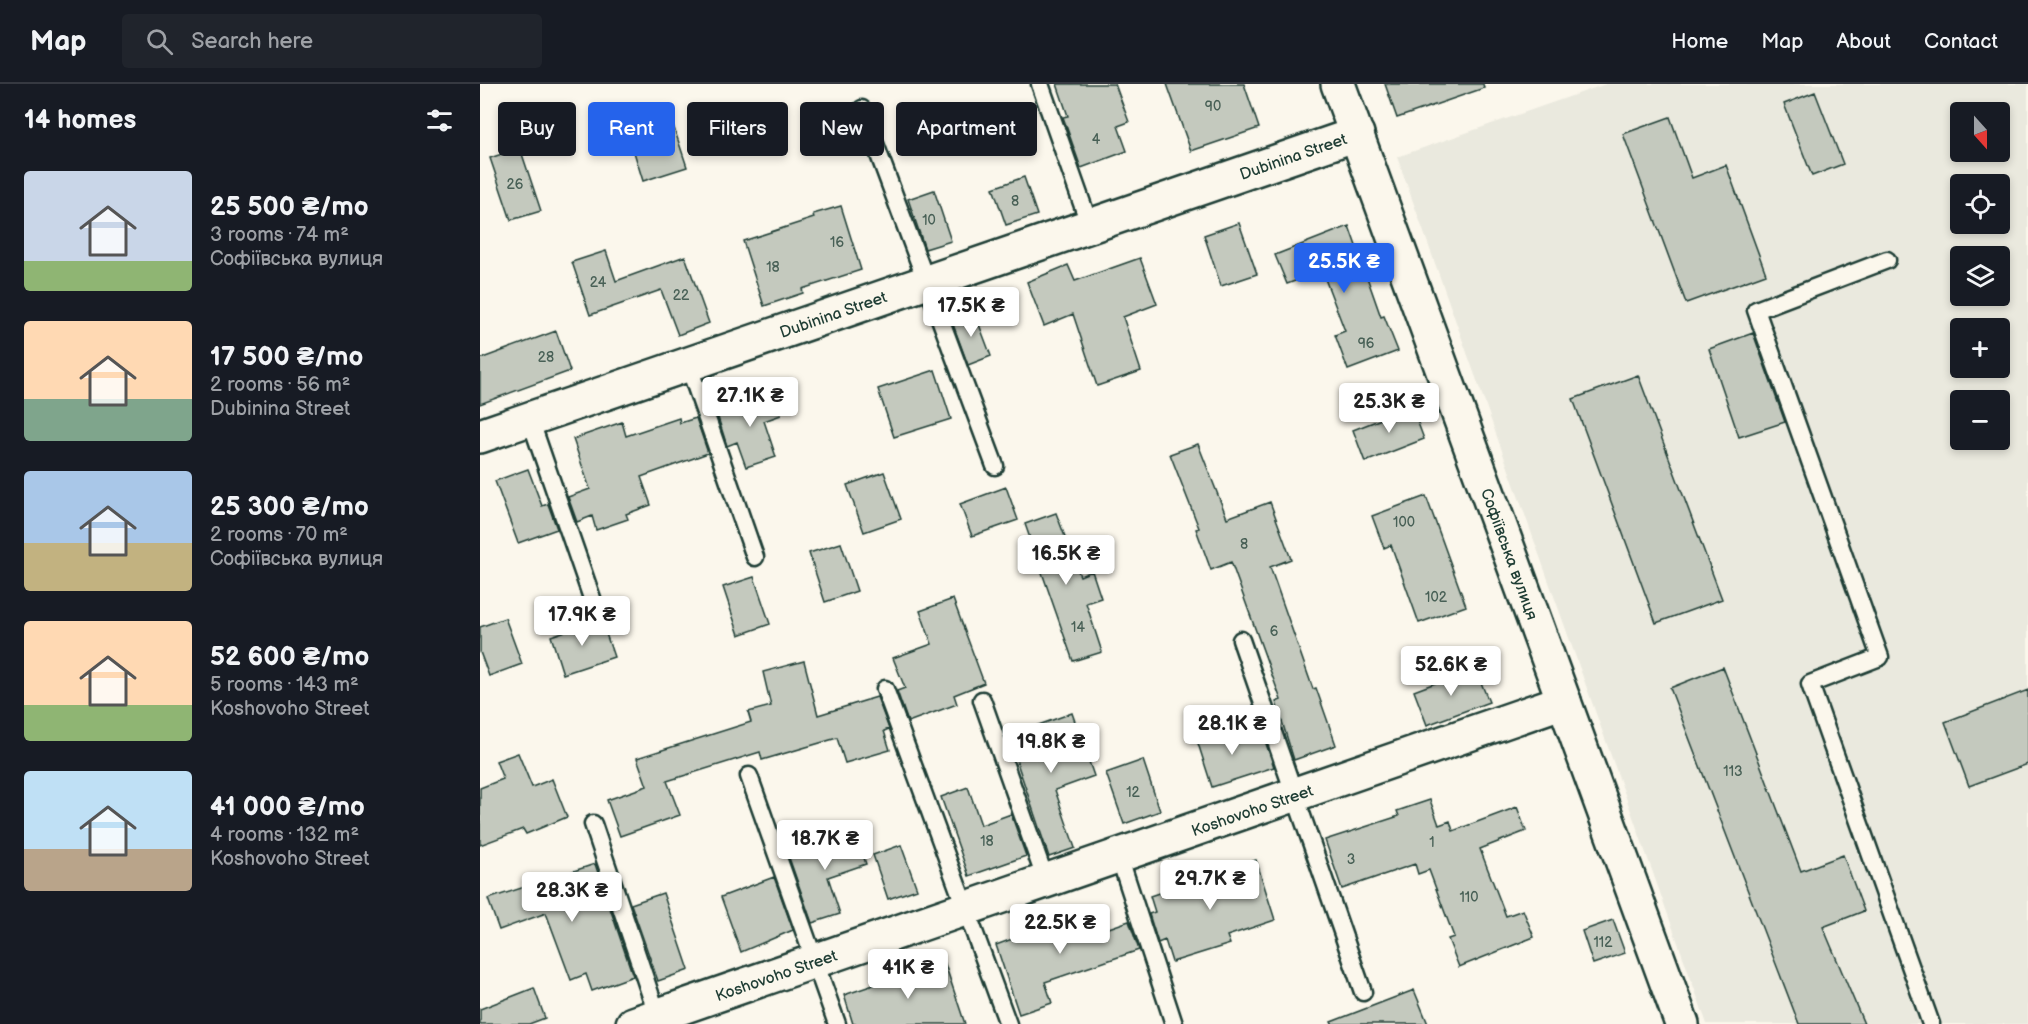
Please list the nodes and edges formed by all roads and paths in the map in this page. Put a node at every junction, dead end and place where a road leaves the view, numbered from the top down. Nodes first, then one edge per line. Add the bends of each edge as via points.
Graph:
1 (1040, 84) edge
2 (1338, 84) edge
3 (1357, 134) junction
4 (879, 156) edge
5 (1090, 226) junction
6 (1887, 260) dead end
7 (925, 283) junction
8 (688, 364) junction
9 (530, 419) junction
10 (480, 436) edge
11 (995, 466) dead end
12 (754, 557) dead end
13 (594, 604) dead end
14 (1241, 640) dead end
15 (885, 689) dead end
16 (982, 700) dead end
17 (1564, 701) junction
18 (748, 776) dead end
19 (1293, 795) junction
20 (594, 824) dead end
21 (1119, 856) junction
22 (1046, 881) junction
23 (967, 908) junction
24 (814, 961) junction
25 (1363, 992) dead end
26 (650, 1021) edge
27 (837, 1024) edge
28 (1008, 1024) edge
29 (1174, 1024) edge
30 (1682, 1024) edge
31 (1931, 1024) edge

1 - 5 lane
2 - 3 street, Софіївська вулиця
3 - 5 street, Dubinina Street
3 - 17 street, Софіївська вулиця
4 - 7 lane
5 - 7 street, Dubinina Street
6 - 31 lane via 1756,310 1880,657 1810,684
7 - 8 street, Dubinina Street
7 - 11 lane
8 - 9 street, Dubinina Street
8 - 12 lane
9 - 10 street, Dubinina Street
9 - 13 lane
14 - 19 lane
15 - 23 lane
16 - 22 lane
17 - 19 street, Koshovoho Street
17 - 30 street, Софіївська вулиця
18 - 24 lane
19 - 21 street, Koshovoho Street
19 - 25 lane
20 - 26 lane
21 - 22 street, Koshovoho Street
21 - 29 lane
22 - 23 street, Koshovoho Street
23 - 24 street, Koshovoho Street
23 - 28 lane
24 - 26 street, Koshovoho Street
24 - 27 lane

